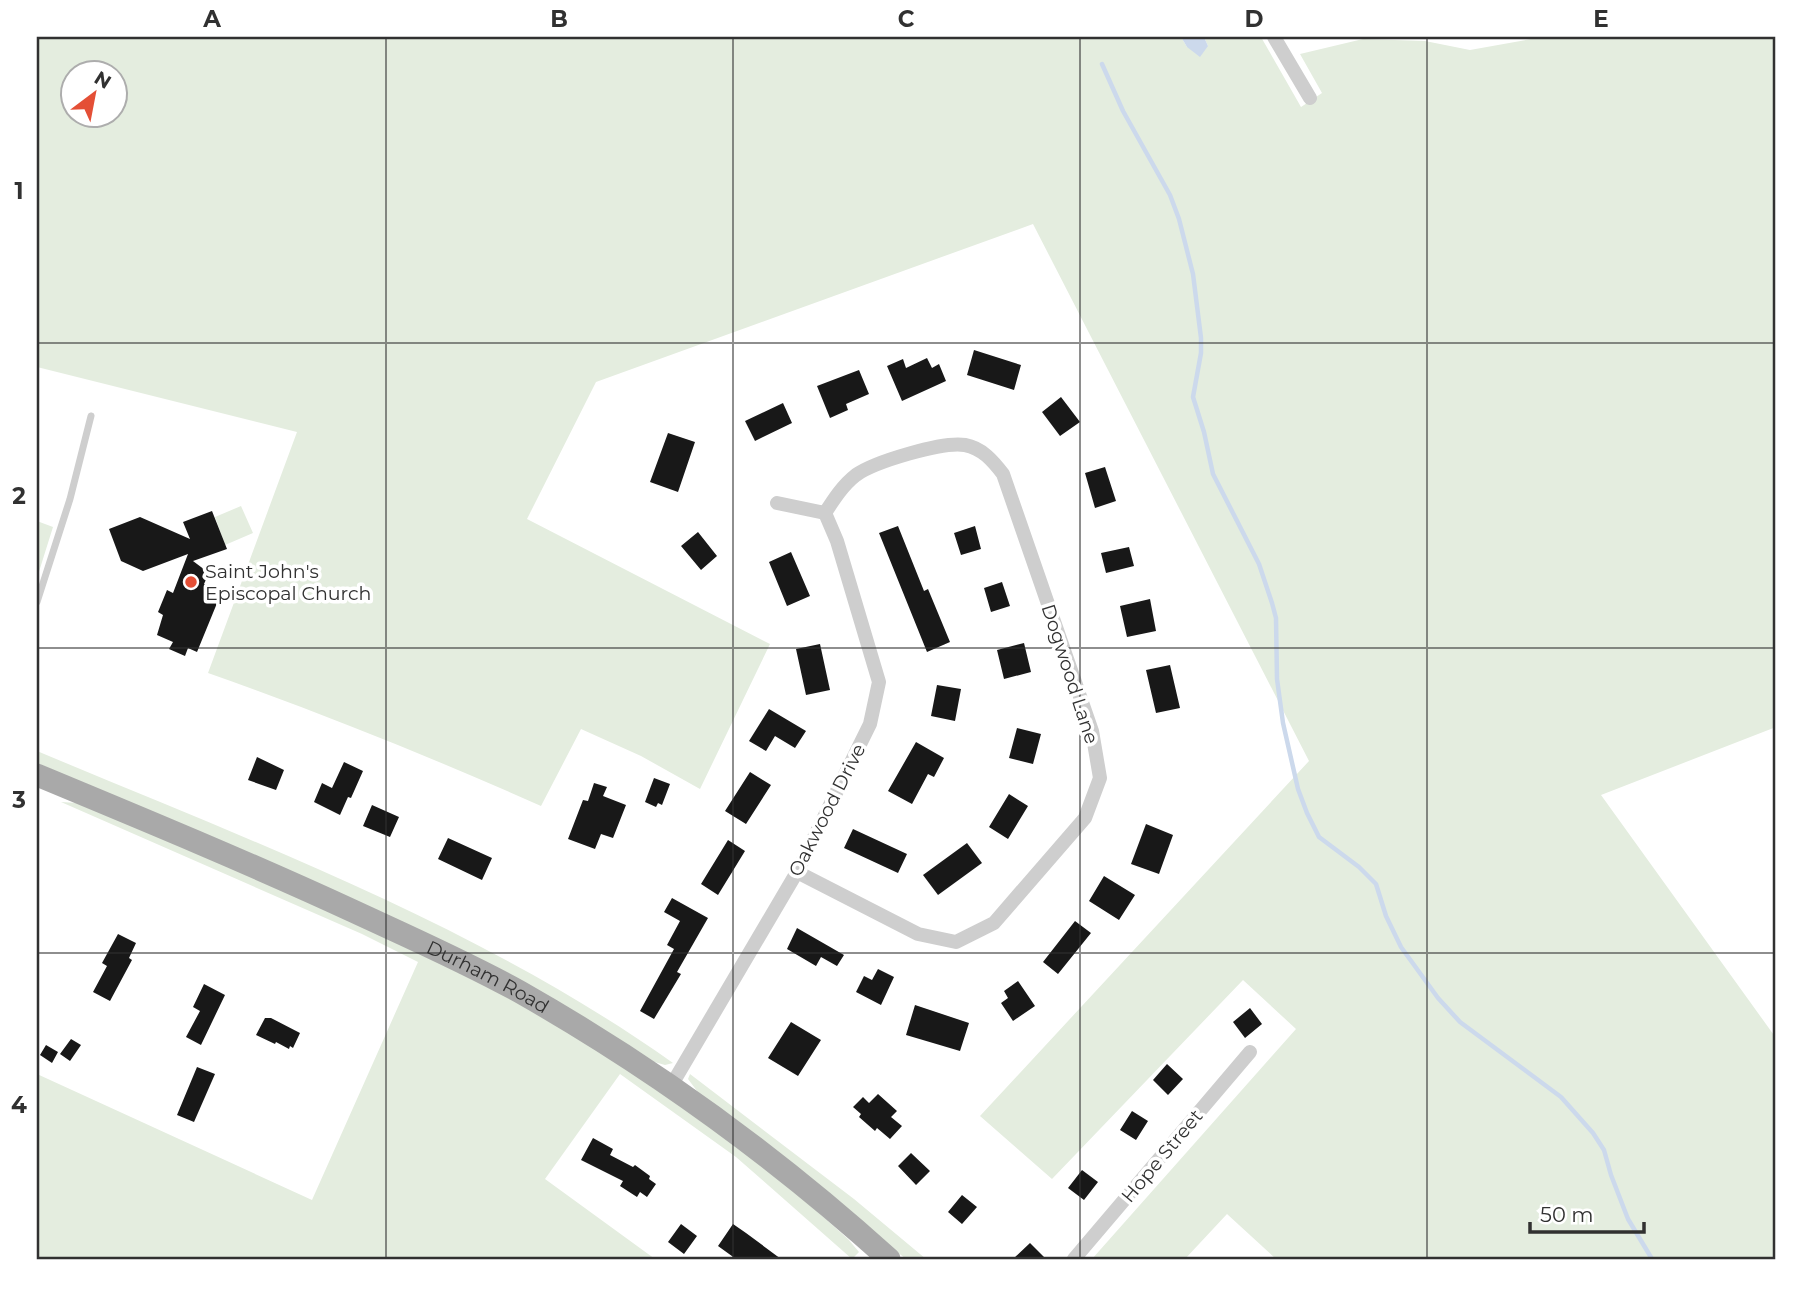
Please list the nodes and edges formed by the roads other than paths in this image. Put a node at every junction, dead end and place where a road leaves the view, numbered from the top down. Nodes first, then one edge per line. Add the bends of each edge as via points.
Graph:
1 (1274, 37) edge
2 (1310, 98) dead end
3 (91, 416) dead end
4 (777, 503) dead end
5 (825, 513) junction
6 (37, 602) edge
7 (37, 775) edge
8 (797, 872) junction
9 (1250, 1052) dead end
10 (671, 1086) junction
11 (885, 1258) edge
12 (1074, 1259) edge

1 - 2 street
3 - 6 lane
4 - 5 street
5 - 8 street, Oakwood Drive via 879,682 870,724
5 - 8 street, Dogwood Lane via 843,487 864,469 950,445 967,445 989,456 1003,474 1091,731 1100,778 1084,818 994,923 956,942 918,934
7 - 10 main road, Durham Road via 264,870 444,953 572,1022
8 - 10 street, Oakwood Drive
9 - 12 street, Hope Street
10 - 11 main road, Durham Road via 764,1156

